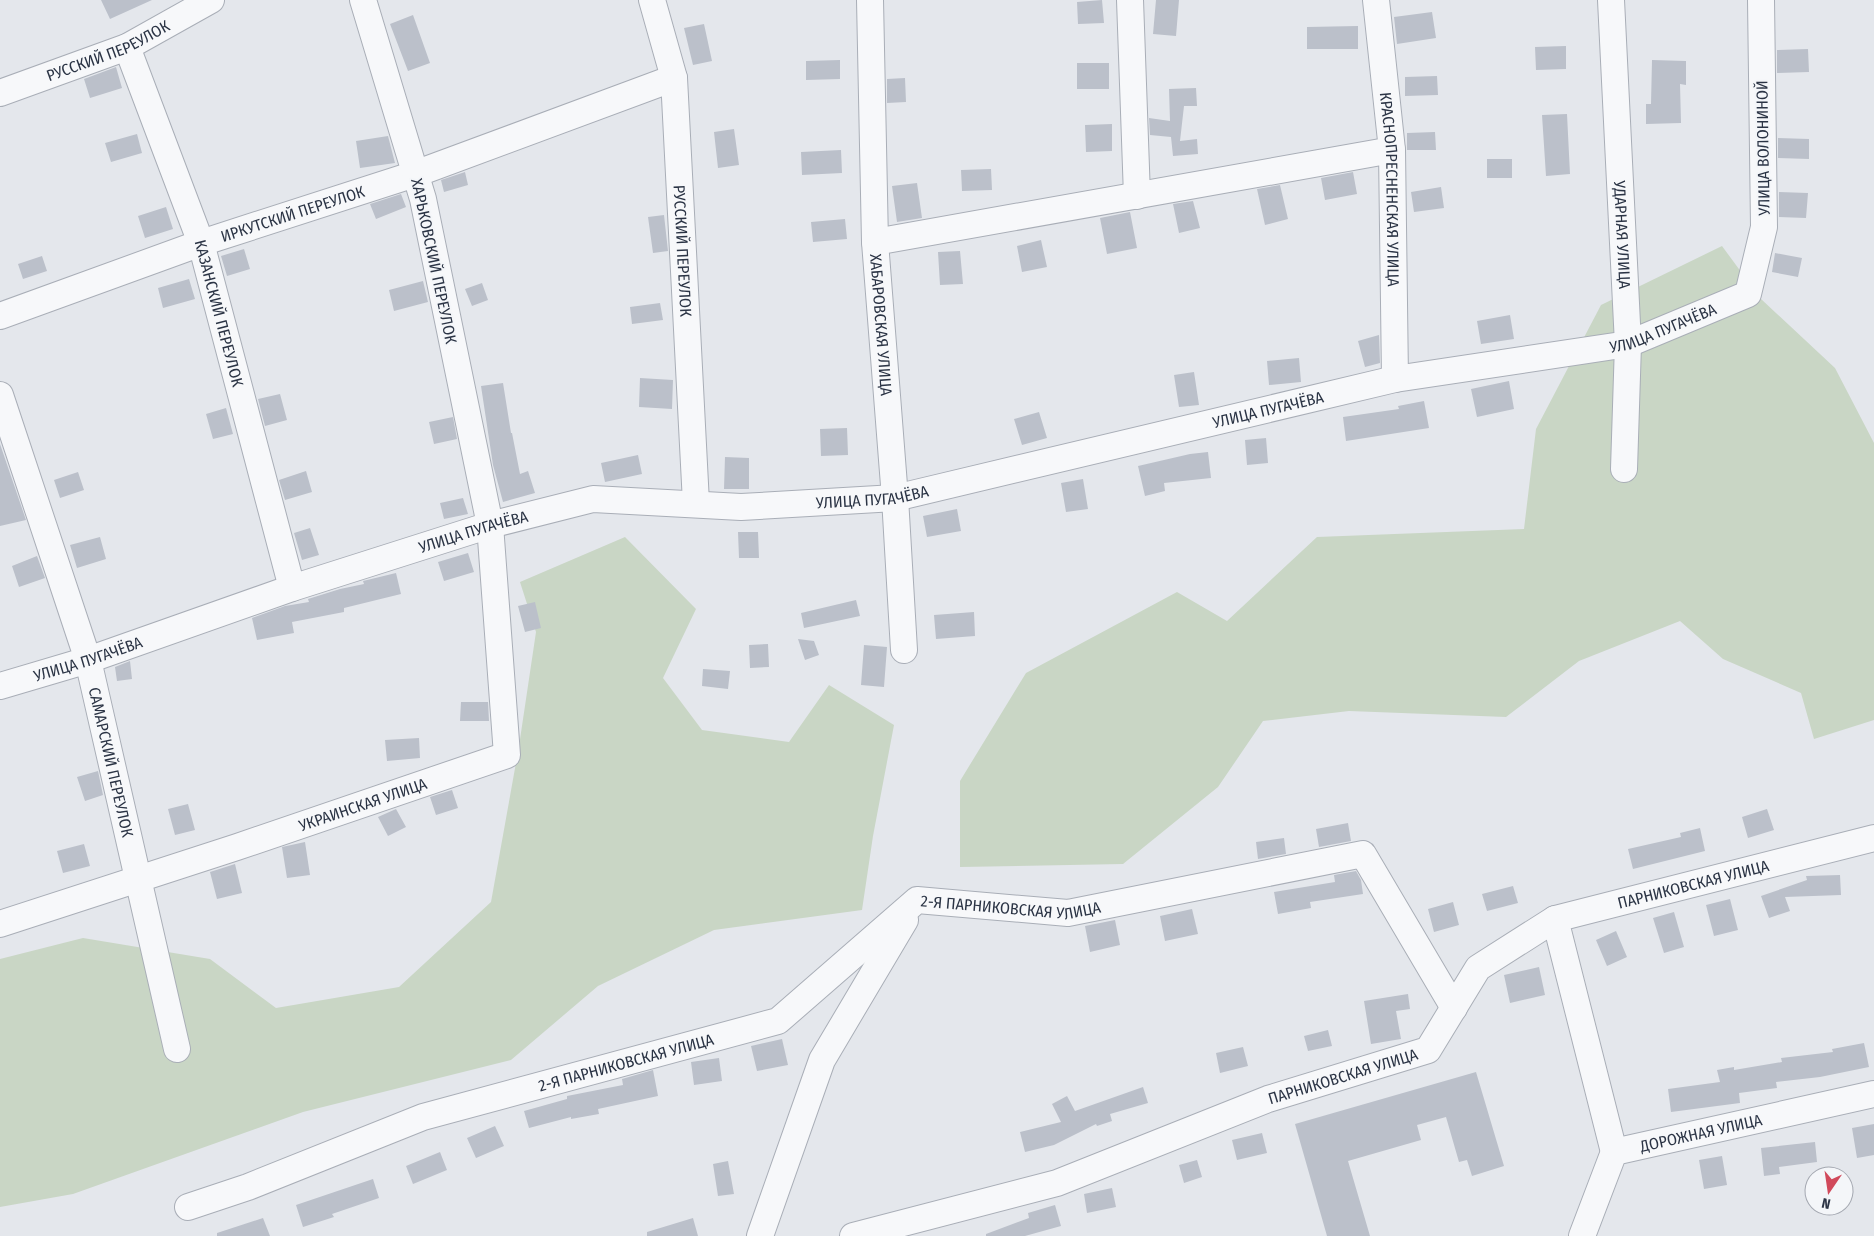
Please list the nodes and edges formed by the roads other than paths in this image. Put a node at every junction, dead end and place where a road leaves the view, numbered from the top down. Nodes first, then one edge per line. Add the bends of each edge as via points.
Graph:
1 (211, 0) edge
2 (363, 0) edge
3 (652, 0) edge
4 (870, 0) edge
5 (1130, 0) edge
6 (1376, 0) edge
7 (1611, 0) edge
8 (1761, 0) edge
9 (127, 47) junction
10 (674, 78) junction
11 (0, 93) edge
12 (1392, 150) junction
13 (416, 174) junction
14 (1137, 196) junction
15 (875, 242) junction
16 (201, 243) junction
17 (1748, 294) joint
18 (0, 316) edge
19 (1628, 344) junction
20 (1395, 379) junction
21 (0, 396) edge
22 (1624, 469) dead end
23 (895, 498) junction
24 (696, 503) junction
25 (490, 525) junction
26 (292, 588) junction
27 (904, 650) dead end
28 (88, 660) junction
29 (0, 686) edge
30 (1874, 838) edge
31 (138, 879) junction
32 (917, 900) junction
33 (1555, 919) junction
34 (0, 924) edge
35 (1454, 1008) junction
36 (177, 1049) dead end
37 (1874, 1094) edge
38 (1614, 1152) junction
39 (188, 1207) dead end
40 (760, 1236) edge
41 (853, 1236) edge
42 (1582, 1236) edge

1 - 9 street, РУССКИЙ ПЕРЕУЛОК
2 - 13 street, ХАРЬКОВСКИЙ ПЕРЕУЛОК
3 - 10 street, РУССКИЙ ПЕРЕУЛОК
4 - 15 street, ХАБАРОВСКАЯ УЛИЦА
5 - 14 street
6 - 12 street, КРАСНОПРЕСНЕНСКАЯ УЛИЦА
7 - 19 street, УДАРНАЯ УЛИЦА
8 - 17 street, УЛИЦА ВОЛОНИНОЙ via 1764,227
9 - 11 street, РУССКИЙ ПЕРЕУЛОК
9 - 16 street, КАЗАНСКИЙ ПЕРЕУЛОК
10 - 13 street, ИРКУТСКИЙ ПЕРЕУЛОК
10 - 24 street, РУССКИЙ ПЕРЕУЛОК
12 - 14 street
12 - 20 street, КРАСНОПРЕСНЕНСКАЯ УЛИЦА
13 - 16 street, ИРКУТСКИЙ ПЕРЕУЛОК
13 - 25 street, ХАРЬКОВСКИЙ ПЕРЕУЛОК
14 - 15 street
15 - 23 street, ХАБАРОВСКАЯ УЛИЦА
16 - 18 street, ИРКУТСКИЙ ПЕРЕУЛОК
16 - 26 street, КАЗАНСКИЙ ПЕРЕУЛОК
17 - 19 street, УЛИЦА ПУГАЧЁВА
19 - 20 street, УЛИЦА ПУГАЧЁВА
19 - 22 street, УДАРНАЯ УЛИЦА
20 - 23 street, УЛИЦА ПУГАЧЁВА
21 - 28 street, САМАРСКИЙ ПЕРЕУЛОК
23 - 24 street, УЛИЦА ПУГАЧЁВА via 741,507
23 - 27 street, ХАБАРОВСКАЯ УЛИЦА
24 - 25 street, УЛИЦА ПУГАЧЁВА via 593,499
25 - 26 street, УЛИЦА ПУГАЧЁВА
25 - 31 street, УКРАИНСКАЯ УЛИЦА via 507,755
26 - 28 street, УЛИЦА ПУГАЧЁВА
28 - 29 street, УЛИЦА ПУГАЧЁВА
28 - 31 street, САМАРСКИЙ ПЕРЕУЛОК
30 - 33 street, ПАРНИКОВСКАЯ УЛИЦА
31 - 34 street, УКРАИНСКАЯ УЛИЦА
31 - 36 street, САМАРСКИЙ ПЕРЕУЛОК
32 - 35 street, 2-Я ПАРНИКОВСКАЯ УЛИЦА via 1068,913 1364,854
32 - 39 street, 2-Я ПАРНИКОВСКАЯ УЛИЦА via 778,1021 423,1117 248,1187
32 - 40 street via 822,1060
33 - 35 street, ПАРНИКОВСКАЯ УЛИЦА via 1478,968
33 - 38 street
35 - 41 street, ПАРНИКОВСКАЯ УЛИЦА via 1428,1050 1268,1099 1058,1184
37 - 38 street, ДОРОЖНАЯ УЛИЦА
38 - 42 street

